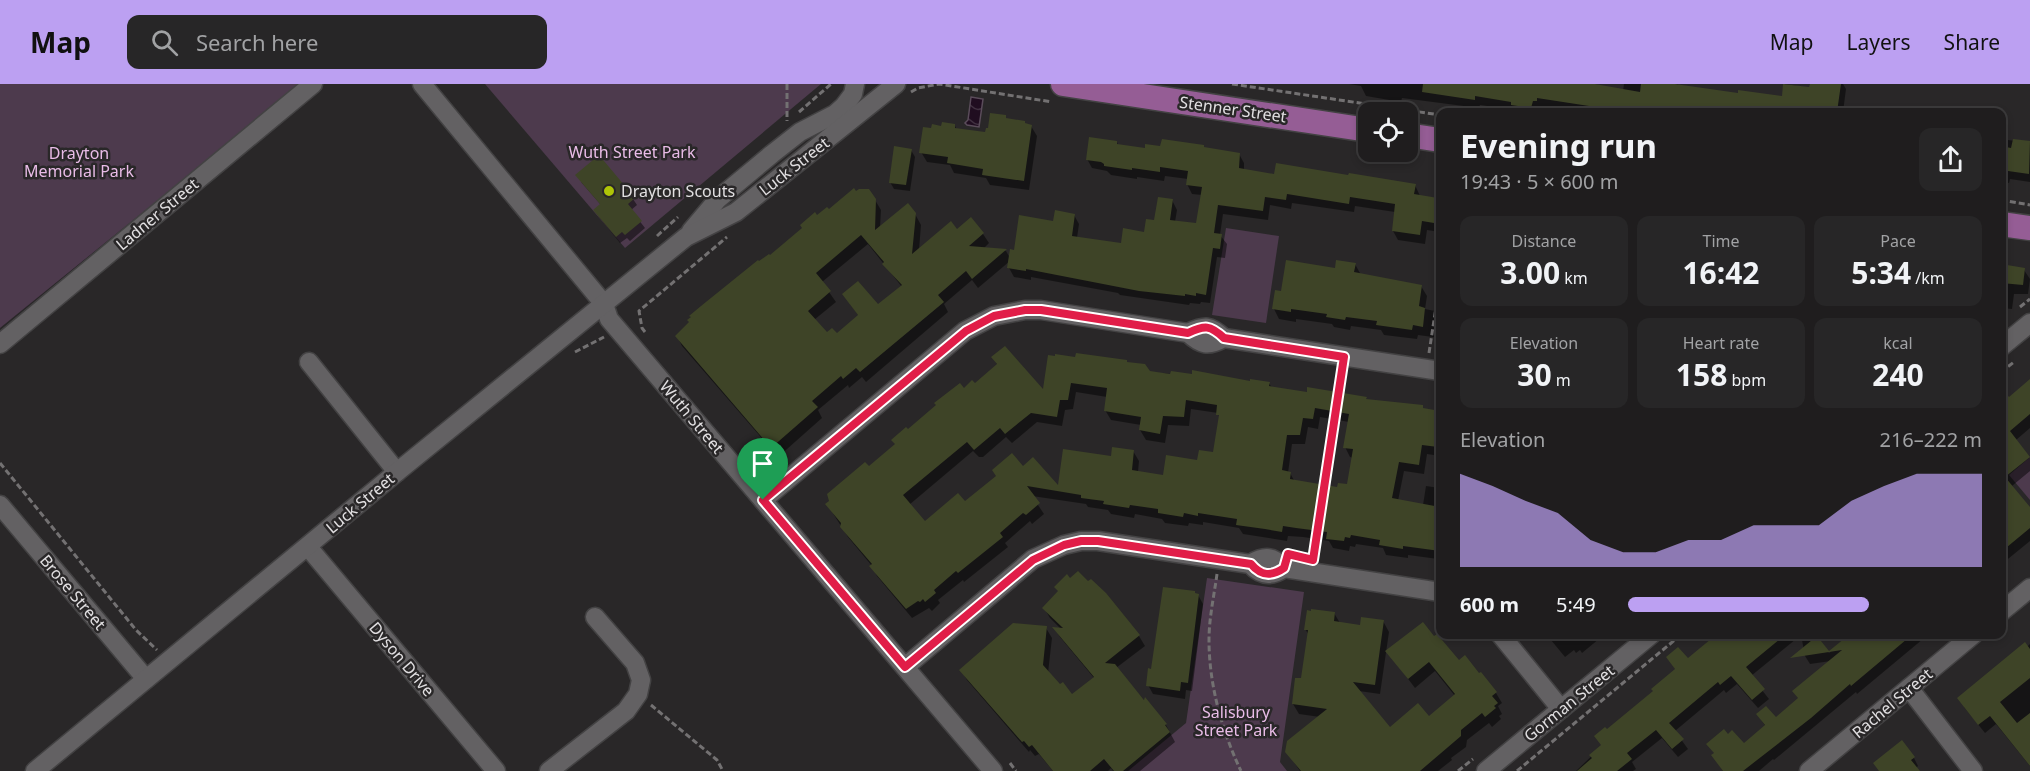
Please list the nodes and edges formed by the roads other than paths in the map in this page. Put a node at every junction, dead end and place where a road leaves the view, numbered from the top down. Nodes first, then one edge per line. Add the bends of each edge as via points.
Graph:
1 (313, 84) edge
2 (422, 84) edge
3 (855, 84) edge
4 (1063, 84) edge
5 (902, 89) edge
6 (1358, 128) edge
7 (1418, 137) edge
8 (1436, 139) edge
9 (2006, 225) edge
10 (2030, 228) edge
11 (686, 237) junction
12 (604, 304) junction
13 (2030, 323) edge
14 (2006, 343) edge
15 (0, 344) edge
16 (309, 362) dead end
17 (1436, 370) edge
18 (397, 472) junction
19 (763, 500) junction
20 (0, 505) edge
21 (308, 547) junction
22 (2030, 588) edge
23 (1436, 591) edge
24 (2006, 608) edge
25 (596, 617) dead end
26 (1504, 639) edge
27 (1646, 639) edge
28 (1968, 639) edge
29 (905, 667) junction
30 (146, 679) junction
31 (1909, 688) junction
32 (1561, 709) junction
33 (1001, 767) edge
34 (35, 771) edge
35 (496, 771) edge
36 (549, 771) edge
37 (1486, 771) edge
38 (1809, 771) edge
39 (1973, 771) edge

1 - 15 street, Ladner Street
2 - 12 street, Wuth Street
3 - 11 street, Luck Street via 835,114 800,132 772,154 718,199
4 - 6 main road, Stenner Street
5 - 11 street, Luck Street via 736,212
7 - 8 main road
9 - 10 main road
11 - 12 street, Luck Street
12 - 18 street, Luck Street
12 - 19 street, Wuth Street via 609,319
13 - 14 street
16 - 18 street
17 - 19 street via 1224,338 1205,345 1188,333 1025,310 994,316 966,331
18 - 21 street, Luck Street
19 - 29 street, Wuth Street
20 - 30 street, Brose Street
21 - 30 street, Luck Street
21 - 35 street, Dyson Drive
22 - 24 street
23 - 29 street via 1284,568 1269,557 1251,564 1081,541 1033,560
25 - 36 street via 635,663 641,680 638,694 626,711
26 - 32 street
27 - 32 street, Gorman Street
28 - 31 street, Rachel Street
29 - 33 street, Wuth Street
30 - 34 street, Luck Street
31 - 38 street, Rachel Street
31 - 39 street
32 - 37 street, Gorman Street

